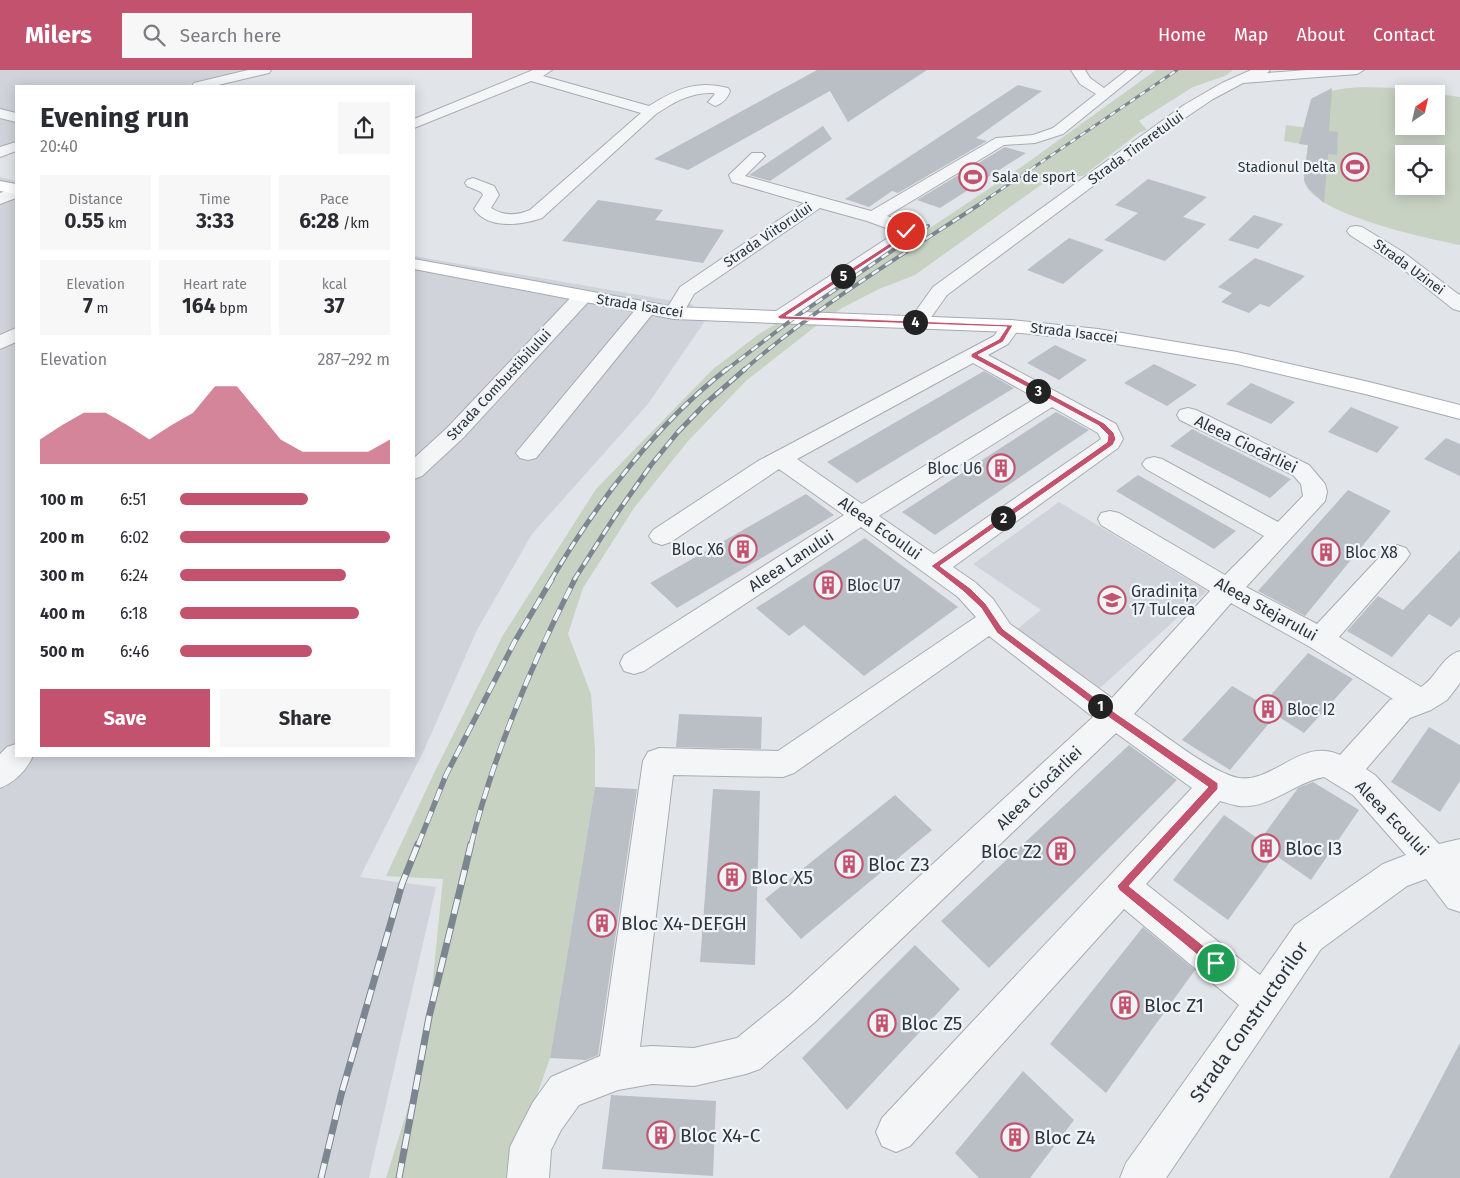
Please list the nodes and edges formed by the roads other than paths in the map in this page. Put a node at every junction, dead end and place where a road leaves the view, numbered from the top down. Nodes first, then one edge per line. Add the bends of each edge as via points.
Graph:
1 (264, 70) edge
2 (545, 70) edge
3 (1078, 70) edge
4 (1135, 70) edge
5 (1262, 70) edge
6 (1357, 70) edge
7 (530, 76) junction
8 (1241, 77) junction
9 (203, 85) edge
10 (1105, 94) junction
11 (715, 102) dead end
12 (651, 111) junction
13 (0, 113) edge
14 (15, 118) edge
15 (415, 124) edge
16 (15, 146) edge
17 (0, 152) edge
18 (757, 156) dead end
19 (472, 183) dead end
20 (0, 186) edge
21 (15, 190) edge
22 (15, 191) edge
23 (0, 199) edge
24 (818, 202) junction
25 (873, 217) junction
26 (1356, 231) dead end
27 (415, 264) edge
28 (582, 297) junction
29 (1460, 305) edge
30 (647, 308) junction
31 (674, 313) junction
32 (780, 317) junction
33 (918, 322) junction
34 (1011, 326) junction
35 (15, 335) edge
36 (0, 343) edge
37 (973, 355) junction
38 (1051, 398) junction
39 (1460, 412) edge
40 (1188, 415) dead end
41 (528, 453) dead end
42 (781, 459) junction
43 (1154, 464) dead end
44 (415, 471) edge
45 (862, 515) junction
46 (1110, 519) dead end
47 (1281, 534) junction
48 (662, 536) dead end
49 (1397, 554) dead end
50 (935, 566) junction
51 (1228, 589) junction
52 (991, 620) junction
53 (1320, 639) junction
54 (1460, 662) edge
55 (634, 664) dead end
56 (1421, 702) junction
57 (1114, 716) junction
58 (17, 757) edge
59 (1344, 772) junction
60 (0, 774) edge
61 (1214, 786) junction
62 (1446, 857) edge
63 (1122, 886) junction
64 (1460, 896) edge
65 (1263, 1001) junction
66 (618, 1070) junction
67 (896, 1132) dead end
68 (528, 1178) edge
69 (1141, 1178) edge

1 - 9 street
2 - 7 street
3 - 10 street via 1084,80
4 - 10 street
5 - 8 street
6 - 8 street
7 - 12 street
7 - 15 street
8 - 33 street, Strada Tineretului via 1157,132 940,291
10 - 25 street via 1051,135 1001,141
11 - 12 street via 723,90 701,87 665,101
12 - 19 street via 536,214 524,220 490,216 482,208 491,195 488,189
13 - 14 street
16 - 17 street
18 - 24 street via 737,176 738,179
20 - 21 main road
22 - 23 street
24 - 25 street, Strada Viitorului
24 - 31 street, Strada Viitorului via 687,291
25 - 32 street, Strada Viitorului via 902,227 906,235
26 - 29 street, Strada Uzinei via 1421,273
27 - 28 main road, Strada Isaccei
28 - 30 main road, Strada Isaccei
28 - 44 street, Strada Combustibilului via 456,433
30 - 31 main road, Strada Isaccei
30 - 41 street
31 - 32 main road, Strada Isaccei
32 - 33 main road, Strada Isaccei
33 - 34 main road, Strada Isaccei
34 - 37 street via 1001,340
34 - 39 main road, Strada Isaccei via 1098,335 1237,358
35 - 36 street
37 - 38 street
37 - 42 street
38 - 45 street, Aleea Lanului
38 - 50 street via 1101,425 1111,435 1110,443
40 - 47 street, Aleea Ciocârliei via 1301,470 1311,479 1316,494 1314,501
42 - 45 street, Aleea Ecoului
42 - 48 street
43 - 47 street
45 - 50 street, Aleea Ecoului
45 - 55 street, Aleea Lanului
46 - 51 street, Aleea Stejarului
47 - 51 street, Aleea Ciocârliei
49 - 53 street
50 - 52 street, Aleea Ecoului via 967,590
51 - 53 street, Aleea Stejarului
51 - 57 street, Aleea Ciocârliei
52 - 57 street, Aleea Ecoului via 1000,631
52 - 66 street via 783,764 659,761
53 - 56 street, Aleea Stejarului
54 - 56 street via 1437,692
56 - 59 street via 1400,708
57 - 61 street, Aleea Ecoului
57 - 66 street, Aleea Ciocârliei via 802,1009 746,1054 694,1066 652,1065
58 - 60 street
59 - 61 street, Aleea Ecoului via 1326,763 1309,766 1259,790 1241,792
59 - 62 street, Aleea Ecoului via 1364,785
61 - 63 street
62 - 64 street, Aleea Ecoului
62 - 65 street, Strada Constructorilor via 1396,875 1308,936
63 - 65 street
63 - 67 street
65 - 69 street, Strada Constructorilor
66 - 68 street, Aleea Ciocârliei via 565,1091 531,1147

